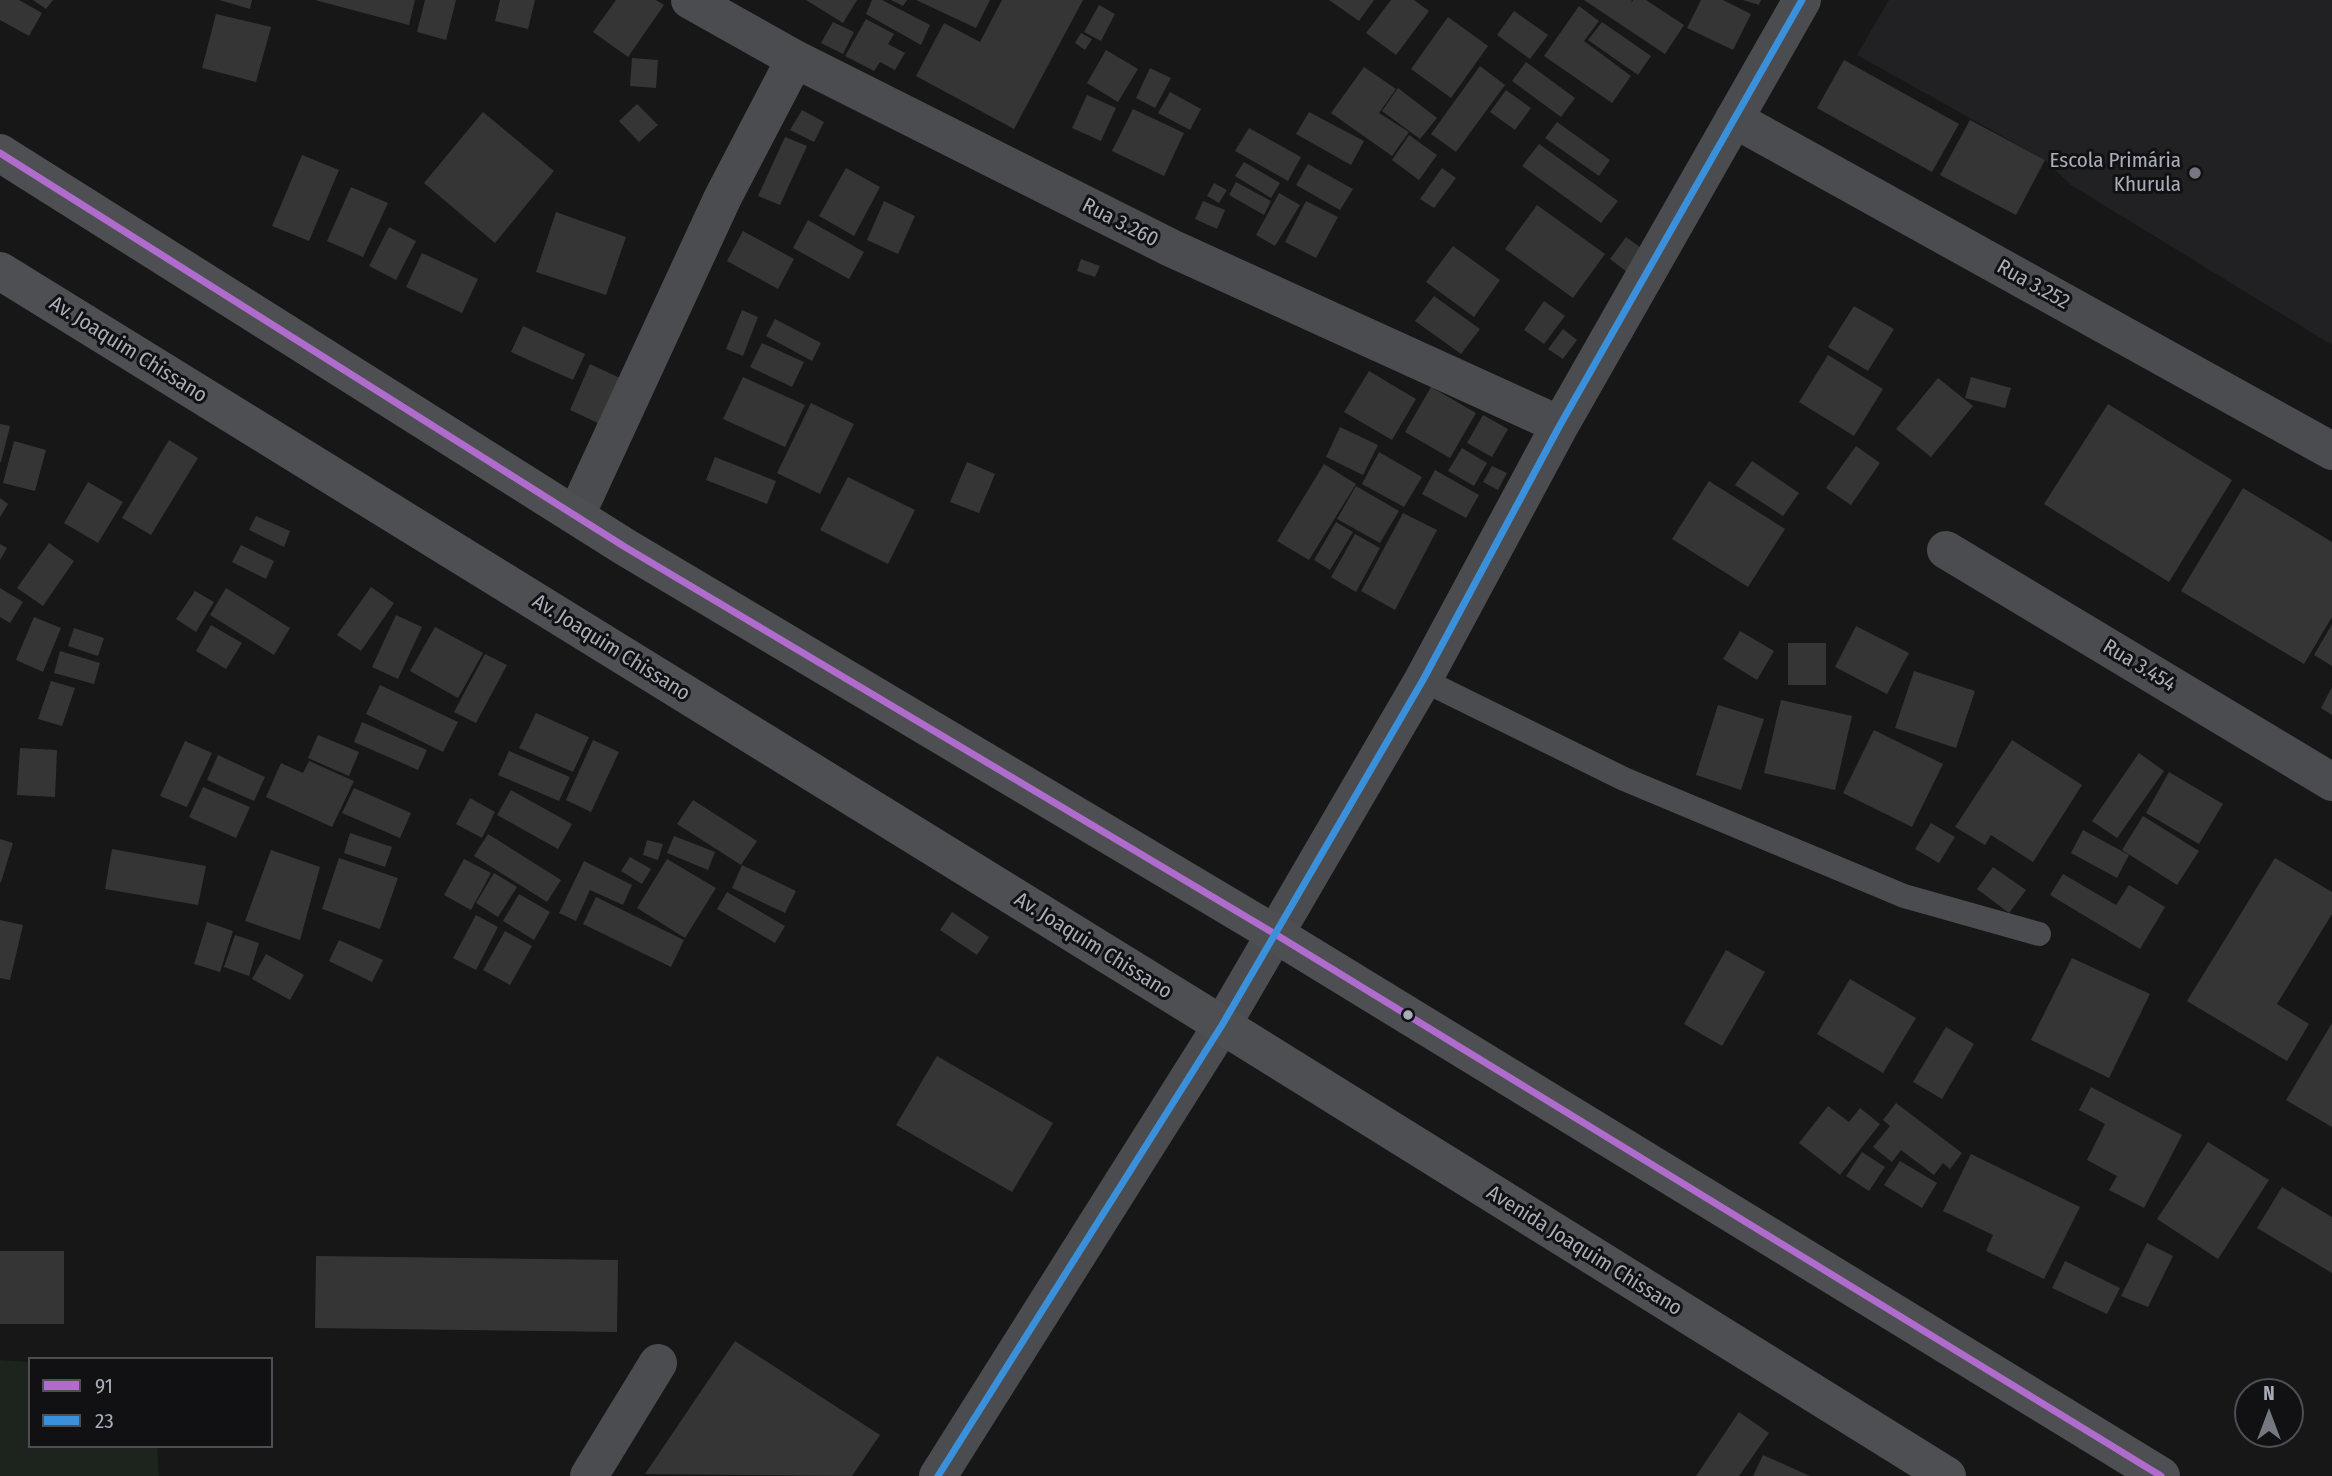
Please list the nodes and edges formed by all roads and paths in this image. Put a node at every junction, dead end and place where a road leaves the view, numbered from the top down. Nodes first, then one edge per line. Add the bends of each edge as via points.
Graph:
1 (690, 0) edge
2 (1802, 0) edge
3 (795, 59) junction
4 (1734, 119) junction
5 (0, 153) edge
6 (0, 271) edge
7 (1560, 425) junction
8 (2332, 451) edge
9 (576, 515) junction
10 (1946, 550) dead end
11 (1423, 680) junction
12 (2332, 782) edge
13 (1275, 934) junction
14 (2039, 934) dead end
15 (1222, 1025) junction
16 (659, 1363) dead end
17 (589, 1476) edge
18 (938, 1476) edge
19 (1947, 1476) edge
20 (2161, 1476) edge

1 - 3 street, Rua 3.260
2 - 4 street
3 - 7 street, Rua 3.260 via 1171,248
3 - 9 street via 723,197
4 - 7 street
4 - 8 street, Rua 3.252
5 - 9 main road
6 - 15 main road, Av. Joaquim Chissano
7 - 11 street
9 - 13 main road
10 - 12 street, Rua 3.454
11 - 13 street
11 - 14 lane via 1624,779 1905,896
13 - 15 street
13 - 20 main road
15 - 18 street
15 - 19 main road, Avenida Joaquim Chissano
16 - 17 street

